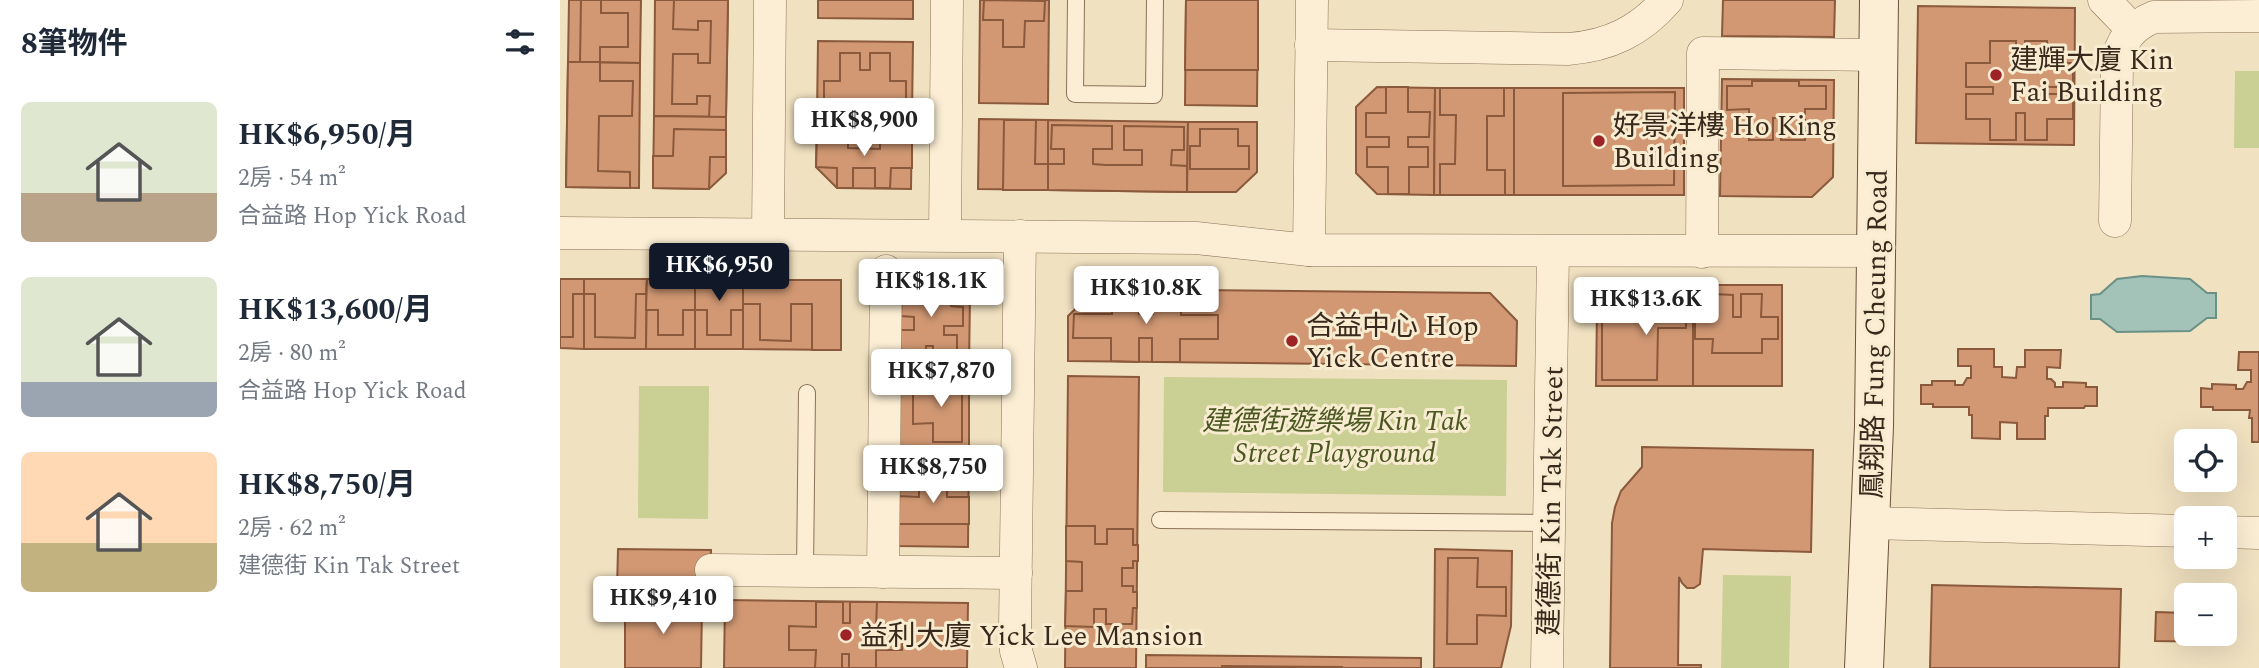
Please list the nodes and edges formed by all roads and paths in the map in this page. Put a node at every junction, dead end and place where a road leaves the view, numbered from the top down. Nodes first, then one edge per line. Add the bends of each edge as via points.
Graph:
1 (771, 0) edge
2 (947, 0) edge
3 (1076, 0) edge
4 (1155, 0) edge
5 (1312, 0) edge
6 (1667, 0) edge
7 (1879, 0) edge
8 (2104, 0) edge
9 (2259, 16) edge
10 (2132, 29) junction
11 (1311, 45) junction
12 (1878, 55) junction
13 (2115, 221) dead end
14 (560, 233) edge
15 (768, 234) junction
16 (945, 235) junction
17 (1020, 236) junction
18 (1310, 250) junction
19 (1553, 251) junction
20 (1877, 251) junction
21 (1702, 252) junction
22 (886, 271) dead end
23 (807, 393) dead end
24 (1160, 520) dead end
25 (1549, 523) junction
26 (1869, 523) junction
27 (2174, 531) edge
28 (2237, 532) edge
29 (2259, 533) edge
30 (711, 570) dead end
31 (805, 571) junction
32 (883, 572) junction
33 (1016, 573) junction
34 (1021, 668) edge
35 (1547, 668) edge
36 (1864, 668) edge

1 - 15 street
2 - 16 street
3 - 4 lane via 1075,94 1154,95
5 - 11 street
6 - 11 street via 1641,26 1588,47
7 - 12 street, 鳳翔路 Fung Cheung Road
8 - 10 street
9 - 10 street via 2167,15
10 - 13 street via 2117,64
11 - 18 street
12 - 20 street, 鳳翔路 Fung Cheung Road
12 - 21 street via 1703,53
14 - 15 street
15 - 16 street
16 - 17 street
17 - 18 street via 1195,238
17 - 33 street
18 - 19 street
19 - 21 street
19 - 25 street, 建德街 Kin Tak Street
20 - 21 street
20 - 26 street, 鳳翔路 Fung Cheung Road
22 - 32 street
23 - 31 lane
24 - 25 lane
25 - 35 street, 建德街 Kin Tak Street
26 - 27 street
26 - 36 street, 鳳翔路 Fung Cheung Road
28 - 29 street
30 - 31 street
31 - 32 street
32 - 33 street
33 - 34 street via 1016,651

